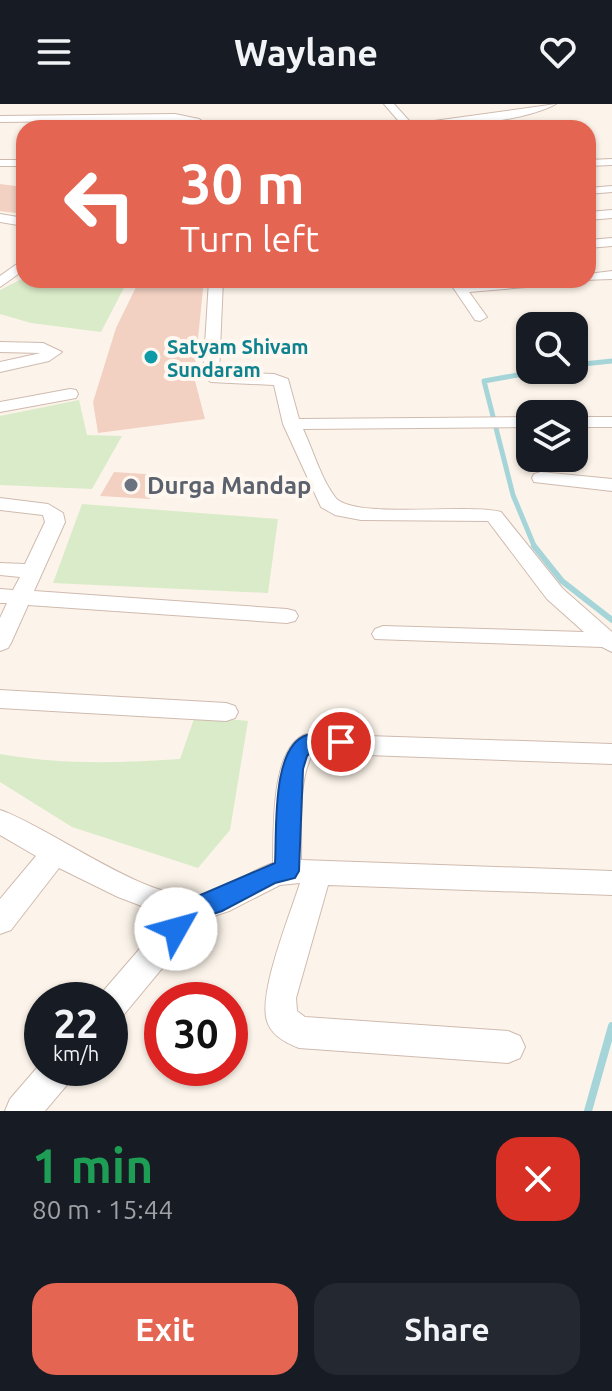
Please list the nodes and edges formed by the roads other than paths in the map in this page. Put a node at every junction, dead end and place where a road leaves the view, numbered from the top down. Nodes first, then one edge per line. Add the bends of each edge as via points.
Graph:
1 (545, 105) edge
2 (502, 116) junction
3 (0, 119) edge
4 (191, 120) edge
5 (470, 120) edge
6 (507, 120) edge
7 (16, 270) edge
8 (0, 283) edge
9 (216, 288) edge
10 (460, 288) edge
11 (480, 317) dead end
12 (0, 347) edge
13 (0, 367) edge
14 (70, 394) dead end
15 (0, 407) edge
16 (516, 422) edge
17 (588, 422) edge
18 (612, 422) edge
19 (292, 424) junction
20 (541, 478) dead end
21 (612, 485) edge
22 (0, 504) edge
23 (0, 569) edge
24 (35, 571) junction
25 (11, 597) edge
26 (287, 616) dead end
27 (383, 634) dead end
28 (609, 642) edge
29 (0, 643) edge
30 (0, 699) edge
31 (226, 712) dead end
32 (612, 754) edge
33 (0, 821) edge
34 (55, 853) junction
35 (302, 871) junction
36 (604, 882) edge
37 (193, 909) junction
38 (0, 921) edge
39 (128, 986) edge
40 (508, 1047) dead end
41 (44, 1086) edge
42 (22, 1111) edge

1 - 2 street
2 - 5 street
2 - 6 street
3 - 4 street
7 - 8 street
9 - 19 street via 211,377 280,380
10 - 11 street
12 - 13 street via 54,352
14 - 15 street
16 - 19 street
17 - 18 street
19 - 28 street via 333,507 367,513 494,516 543,580
20 - 21 street
22 - 24 street via 53,513 51,535
23 - 24 street
24 - 25 street
25 - 26 street
25 - 29 street
27 - 28 street
30 - 31 street
32 - 35 street via 307,743 292,769
33 - 34 street
34 - 37 street via 155,899
34 - 38 street
35 - 36 street
35 - 37 street via 270,874
35 - 40 street via 280,998 282,1019 299,1032
37 - 39 street
41 - 42 street

